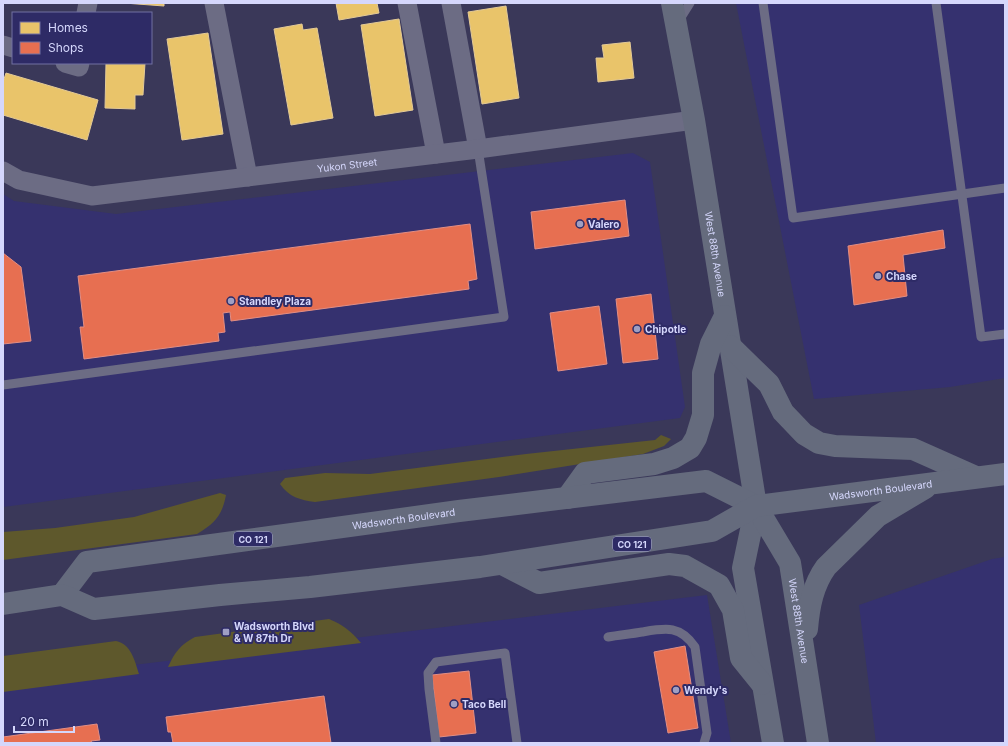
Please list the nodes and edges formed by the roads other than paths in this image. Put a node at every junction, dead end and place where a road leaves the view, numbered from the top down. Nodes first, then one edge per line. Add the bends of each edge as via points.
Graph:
1 (214, 3) edge
2 (407, 3) edge
3 (451, 3) edge
4 (672, 3) edge
5 (690, 3) edge
6 (763, 3) edge
7 (936, 3) edge
8 (676, 25) junction
9 (68, 64) edge
10 (80, 64) edge
11 (694, 120) junction
12 (478, 149) junction
13 (436, 154) junction
14 (3, 171) edge
15 (248, 177) junction
16 (1005, 188) edge
17 (962, 194) junction
18 (725, 316) junction
19 (1005, 334) edge
20 (730, 346) junction
21 (3, 385) edge
22 (1005, 474) edge
23 (976, 477) junction
24 (933, 483) junction
25 (567, 498) junction
26 (756, 506) junction
27 (502, 564) junction
28 (62, 595) junction
29 (3, 604) edge
30 (608, 637) dead end
31 (804, 655) junction
32 (763, 685) junction
33 (436, 743) edge
34 (517, 743) edge
35 (704, 743) edge
36 (773, 743) edge
37 (818, 743) edge

1 - 15 street
2 - 13 street
3 - 12 street
4 - 8 main road, West 88th Avenue
5 - 8 lane
6 - 17 lane via 793,218
7 - 17 lane
8 - 11 main road, West 88th Avenue
9 - 10 street via 79,67
11 - 12 street, Yukon Street
11 - 18 main road, West 88th Avenue
12 - 13 street, Yukon Street
12 - 21 lane via 504,317
13 - 15 street, Yukon Street
14 - 15 street, Yukon Street via 19,180 92,196
16 - 17 lane
17 - 19 lane via 981,337
18 - 20 main road, West 88th Avenue
18 - 25 main road via 711,344 703,373 704,414 690,448 673,458 654,464 585,473
20 - 23 main road via 769,384 783,412 804,434 819,443 913,449
20 - 26 main road, West 88th Avenue
22 - 23 main road, Wadsworth Boulevard / CO 121
23 - 24 main road, Wadsworth Boulevard / CO 121
24 - 26 main road, Wadsworth Boulevard / CO 121
24 - 31 main road via 878,516 819,576 809,605
25 - 26 main road, Wadsworth Boulevard / CO 121 via 706,482
25 - 28 main road, Wadsworth Boulevard / CO 121 via 87,562
26 - 27 main road, Wadsworth Boulevard / CO 121 via 712,532
26 - 31 main road, West 88th Avenue via 790,563
26 - 32 main road, West 88th Avenue via 743,568
27 - 28 main road, Wadsworth Boulevard / CO 121 via 94,609
27 - 32 main road via 539,582 669,564 685,566 719,585 733,610 741,658
28 - 29 main road
30 - 35 lane via 664,628 675,630 689,638 695,647 707,733
31 - 37 main road, West 88th Avenue
32 - 36 main road, West 88th Avenue
33 - 34 lane via 428,673 436,662 505,653

